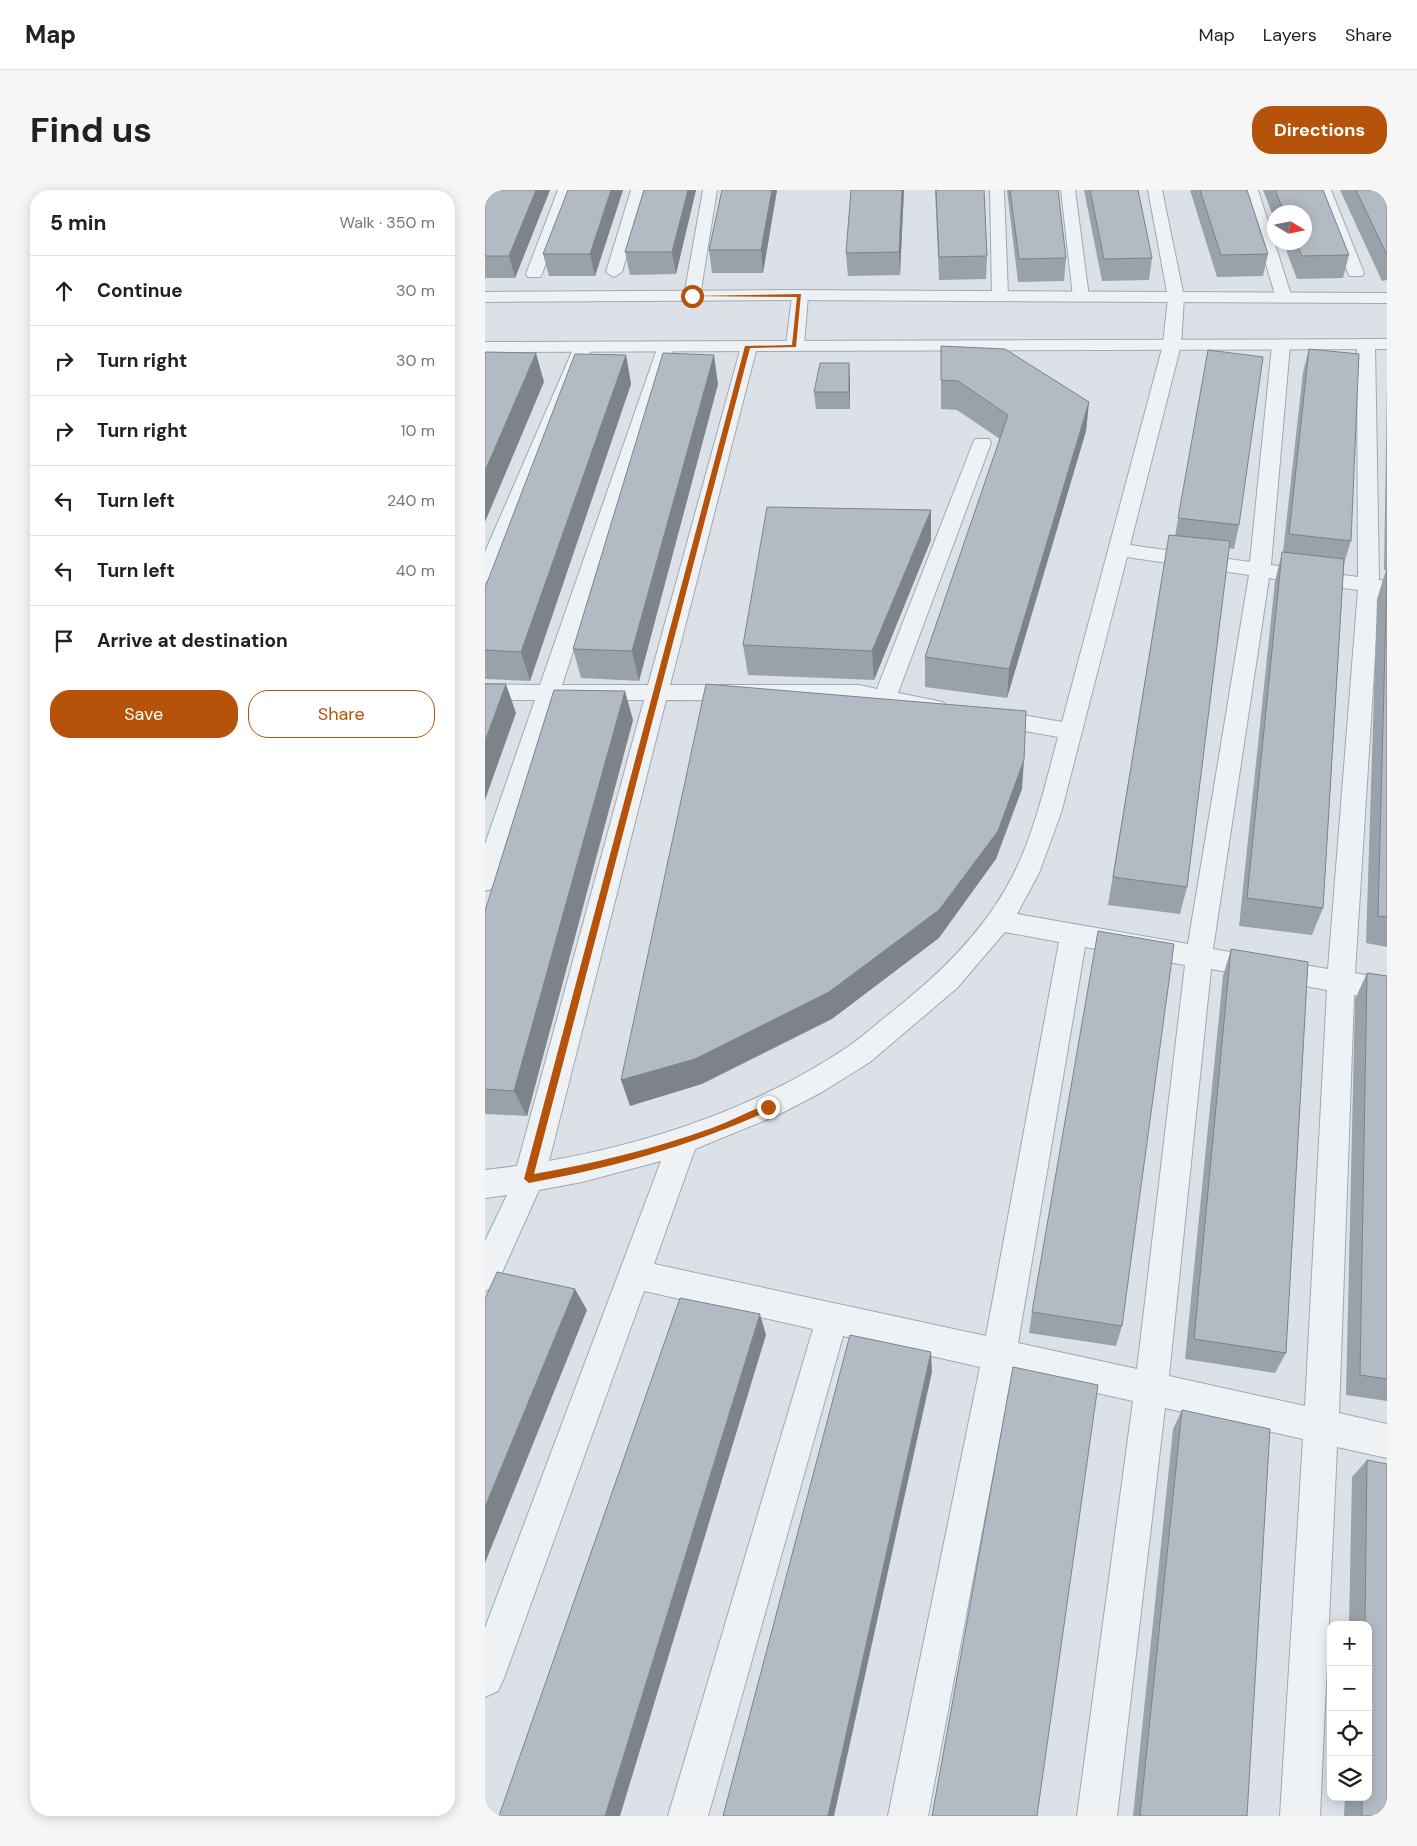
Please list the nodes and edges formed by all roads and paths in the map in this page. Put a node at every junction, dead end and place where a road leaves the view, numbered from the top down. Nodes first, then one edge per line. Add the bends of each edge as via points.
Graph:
1 (565, 190) edge
2 (639, 190) edge
3 (710, 190) edge
4 (997, 190) edge
5 (1068, 190) edge
6 (1155, 190) edge
7 (1251, 190) edge
8 (1324, 190) edge
9 (614, 272) dead end
10 (534, 274) dead end
11 (1356, 274) dead end
12 (692, 296) junction
13 (800, 296) junction
14 (1000, 296) junction
15 (485, 297) edge
16 (1081, 297) junction
17 (1176, 297) junction
18 (1284, 298) junction
19 (1387, 298) edge
20 (1376, 344) edge
21 (1172, 345) junction
22 (1281, 345) junction
23 (748, 346) junction
24 (795, 346) junction
25 (489, 347) edge
26 (583, 347) junction
27 (665, 347) junction
28 (485, 366) edge
29 (982, 442) dead end
30 (1119, 550) junction
31 (1260, 570) junction
32 (485, 576) edge
33 (1378, 587) edge
34 (657, 691) junction
35 (485, 692) edge
36 (549, 692) junction
37 (885, 698) junction
38 (1072, 732) junction
39 (485, 881) edge
40 (998, 921) junction
41 (1075, 934) junction
42 (1199, 956) junction
43 (1341, 982) junction
44 (1387, 990) edge
45 (684, 1140) junction
46 (529, 1179) junction
47 (485, 1184) edge
48 (633, 1274) junction
49 (485, 1276) edge
50 (832, 1319) junction
51 (999, 1355) junction
52 (1151, 1388) junction
53 (1321, 1426) junction
54 (1387, 1441) edge
55 (485, 1678) edge
56 (688, 1816) edge
57 (909, 1816) edge
58 (1097, 1816) edge
59 (1300, 1816) edge

1 - 10 street
2 - 9 street
3 - 12 street
4 - 14 street
5 - 16 street
6 - 17 street
7 - 18 street
8 - 11 street
12 - 13 street
12 - 15 street
13 - 14 street
13 - 24 street
14 - 16 street
16 - 17 street
17 - 18 street
17 - 21 street
18 - 19 street
20 - 22 street
20 - 33 street
21 - 22 street
21 - 24 street
21 - 30 street
22 - 31 street
23 - 24 street
23 - 27 street
23 - 34 street
25 - 26 street
25 - 28 street
26 - 27 street
26 - 32 street
27 - 36 street
29 - 37 street
30 - 31 street
30 - 38 street
31 - 33 street
31 - 42 street
33 - 43 street
34 - 36 street
34 - 37 street via 859,693
34 - 46 street
35 - 36 street
36 - 39 street
37 - 38 street
38 - 40 street via 1038,848
40 - 41 street
40 - 45 street via 983,943 934,995 855,1057 768,1107 715,1131
41 - 42 street
41 - 51 street
42 - 43 street
42 - 52 street
43 - 44 street
43 - 53 street
45 - 46 street via 586,1169
45 - 48 street
46 - 47 street
46 - 49 street
48 - 50 street
48 - 55 street
50 - 51 street
50 - 56 street
51 - 52 street
51 - 57 street
52 - 53 street
52 - 58 street
53 - 54 street
53 - 59 street

